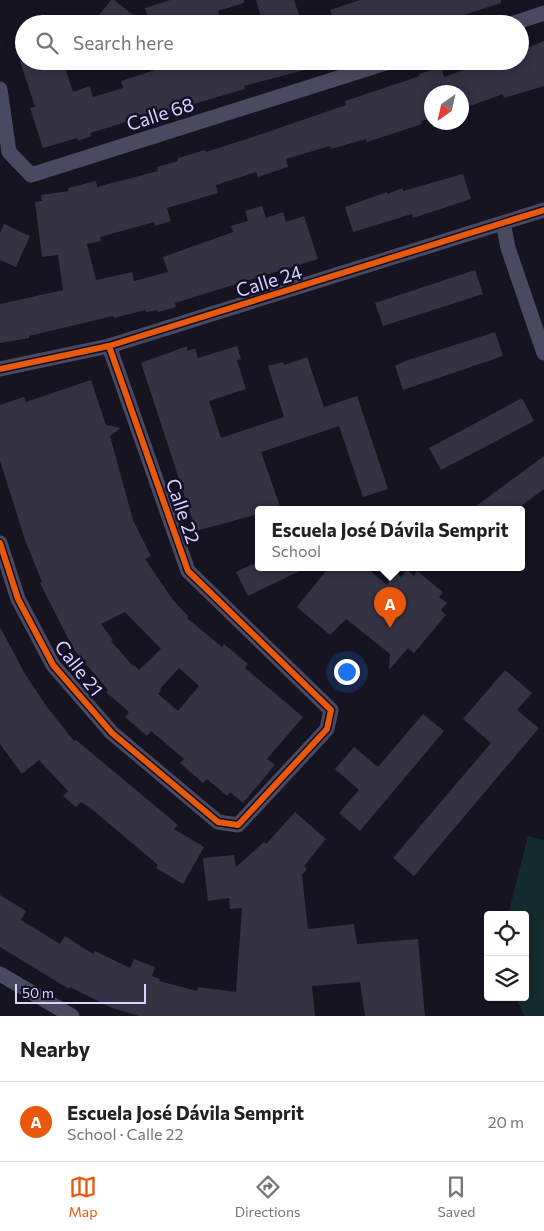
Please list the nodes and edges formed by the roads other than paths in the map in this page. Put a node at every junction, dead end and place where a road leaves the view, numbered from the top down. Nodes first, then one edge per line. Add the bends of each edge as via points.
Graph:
1 (544, 13) edge
2 (529, 18) edge
3 (364, 70) edge
4 (0, 89) edge
5 (544, 210) edge
6 (502, 223) junction
7 (109, 346) junction
8 (544, 354) edge
9 (0, 369) edge
10 (0, 543) edge
11 (174, 785) joint
12 (0, 974) edge
13 (72, 1016) edge

1 - 2 street
3 - 4 street, Calle 68 via 31,176 9,152
5 - 6 street, Calle 24
6 - 7 street, Calle 24
6 - 8 street
7 - 9 street, Calle 24
7 - 11 street, Calle 22 via 188,571 331,710 327,729 238,825 218,822
10 - 11 street, Calle 21 via 18,599 53,666 112,733
12 - 13 street

